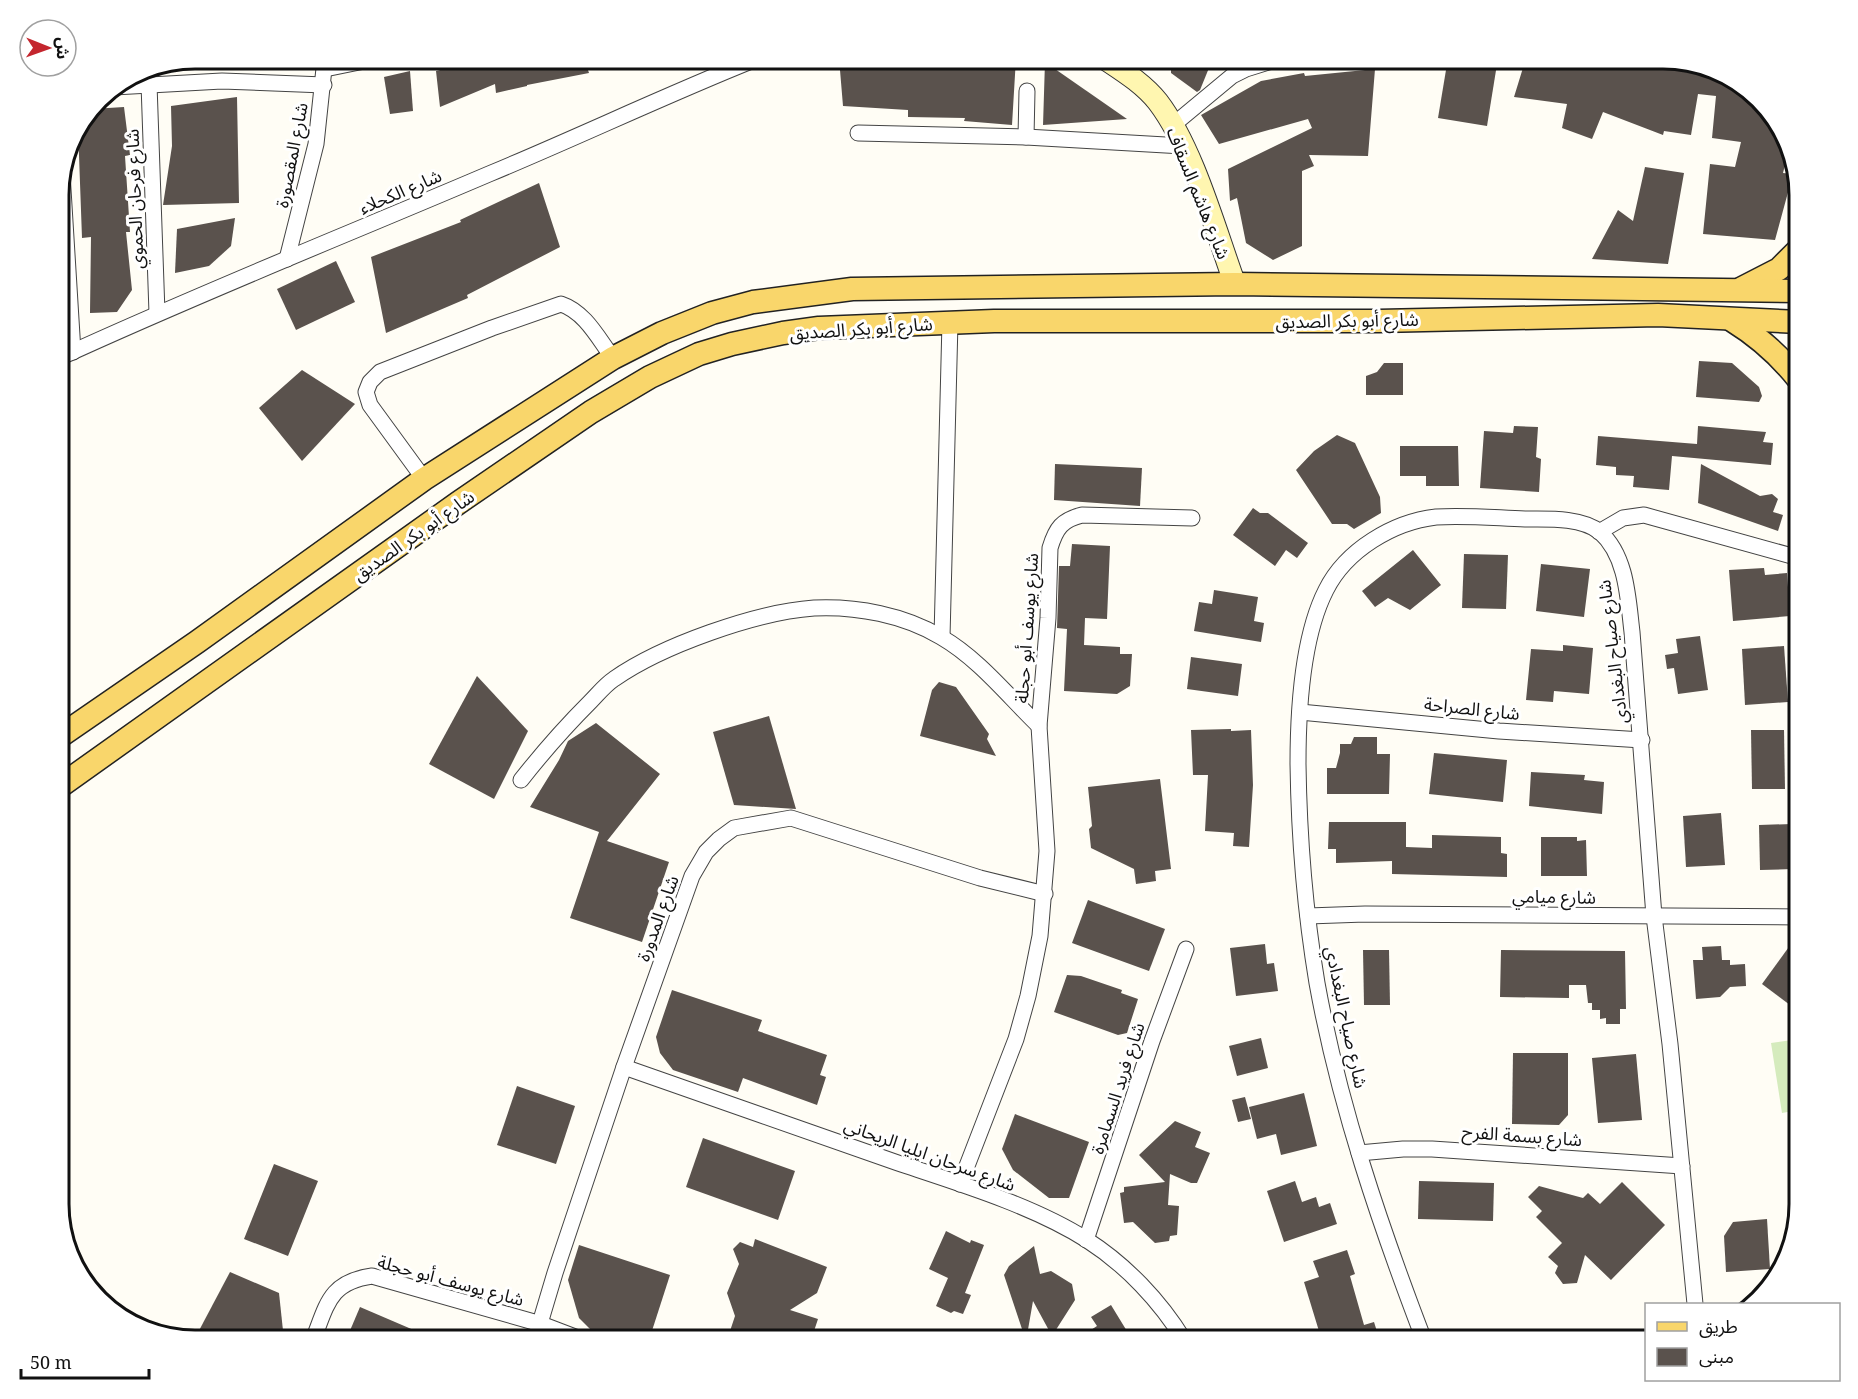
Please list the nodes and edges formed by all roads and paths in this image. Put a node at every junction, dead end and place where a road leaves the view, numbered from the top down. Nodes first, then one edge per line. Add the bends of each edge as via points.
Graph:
1 (325, 69) edge
2 (729, 69) edge
3 (1121, 69) edge
4 (1246, 69) edge
5 (149, 84) junction
6 (133, 85) edge
7 (324, 85) junction
8 (1027, 91) dead end
9 (1173, 125) junction
10 (858, 132) dead end
11 (1026, 137) junction
12 (1183, 146) junction
13 (287, 259) junction
14 (1789, 259) edge
15 (1235, 284) junction
16 (1378, 286) junction
17 (1737, 291) junction
18 (1789, 291) edge
19 (157, 313) junction
20 (1732, 320) junction
21 (1378, 321) junction
22 (950, 322) junction
23 (1789, 322) edge
24 (69, 354) edge
25 (613, 358) junction
26 (1789, 368) edge
27 (424, 479) junction
28 (1192, 518) dead end
29 (1599, 532) junction
30 (1789, 555) edge
31 (942, 637) junction
32 (1300, 712) junction
33 (1039, 726) junction
34 (69, 730) edge
35 (1642, 740) junction
36 (69, 780) edge
37 (521, 780) dead end
38 (1045, 894) junction
39 (1308, 916) junction
40 (1654, 916) junction
41 (1789, 917) edge
42 (1186, 950) dead end
43 (624, 1067) junction
44 (1359, 1153) junction
45 (1682, 1166) junction
46 (960, 1184) junction
47 (1086, 1240) junction
48 (1695, 1303) edge
49 (542, 1324) junction
50 (317, 1330) edge
51 (540, 1330) edge
52 (556, 1330) edge
53 (1177, 1330) edge
54 (1420, 1330) edge

1 - 7 street, شارع المقصورة
2 - 13 street, شارع الكحلاء
3 - 9 street, شارع هاشم السقاف via 1157,101
4 - 9 street
5 - 6 street
5 - 7 street via 222,81
5 - 19 street, شارع فرحان الحموي
7 - 13 street, شارع المقصورة via 316,144
8 - 11 street
9 - 12 street, شارع هاشم السقاف
10 - 11 street
11 - 12 street
12 - 15 street, شارع هاشم السقاف
13 - 19 street, شارع الكحلاء
14 - 17 main road via 1770,275
15 - 16 main road, شارع أبو بكر الصديق
15 - 25 main road, شارع أبو بكر الصديق via 852,289 753,302 712,313
16 - 17 main road, شارع أبو بكر الصديق
16 - 21 main road via 1390,300 1388,313
17 - 18 main road, شارع أبو بكر الصديق
19 - 24 street, شارع الكحلاء
20 - 21 main road, شارع أبو بكر الصديق via 1658,315
20 - 23 main road, شارع أبو بكر الصديق
20 - 26 main road via 1765,343
21 - 22 main road, شارع أبو بكر الصديق
22 - 31 street
22 - 36 main road, شارع أبو بكر الصديق via 783,333 699,354 650,377 591,412 458,503
25 - 27 main road, شارع أبو بكر الصديق
25 - 27 street via 583,317 561,304 380,372 366,393 370,405
27 - 34 main road, شارع أبو بكر الصديق
28 - 33 street, شارع يوسف أبو حجلة via 1083,515 1061,524 1050,548
29 - 30 street via 1623,518 1644,515
29 - 32 street, شارع صياح البغدادي via 1585,525 1554,520 1435,518 1397,527 1361,548 1326,588 1308,646
29 - 35 street, شارع صياح البغدادي via 1614,550 1627,590
31 - 33 street, شارع يوسف أبو حجلة via 979,666
31 - 37 street, شارع يوسف أبو حجلة via 896,618 853,609 814,608 714,632 639,662 611,681
32 - 35 street, شارع الصراحة
32 - 39 street, شارع صياح البغدادي via 1300,814
33 - 38 street, شارع يوسف أبو حجلة via 1047,830
35 - 40 street, شارع صياح البغدادي
38 - 43 street, شارع المدورة via 980,878 791,818 734,828 706,852 692,876
38 - 46 street, شارع يوسف أبو حجلة via 1035,967 1016,1039
39 - 40 street, شارع ميامي
39 - 44 street, شارع صياح البغدادي via 1326,1026
40 - 41 street, شارع ميامي
40 - 45 street, شارع صياح البغدادي
42 - 47 street, شارع فريد السمامرة
43 - 46 street, شارع سرحان ايليا الريحاني
43 - 49 street, شارع المدورة via 555,1273
44 - 45 street, شارع بسمة الفرح via 1432,1149
44 - 54 street, شارع صياح البغدادي
45 - 48 street, شارع صياح البغدادي
46 - 47 street, شارع سرحان ايليا الريحاني
47 - 53 street, شارع سرحان ايليا الريحاني via 1140,1285
49 - 50 street, شارع يوسف أبو حجلة via 372,1276 351,1281 335,1291
49 - 51 street, شارع المدورة
49 - 52 street, شارع يوسف أبو حجلة

